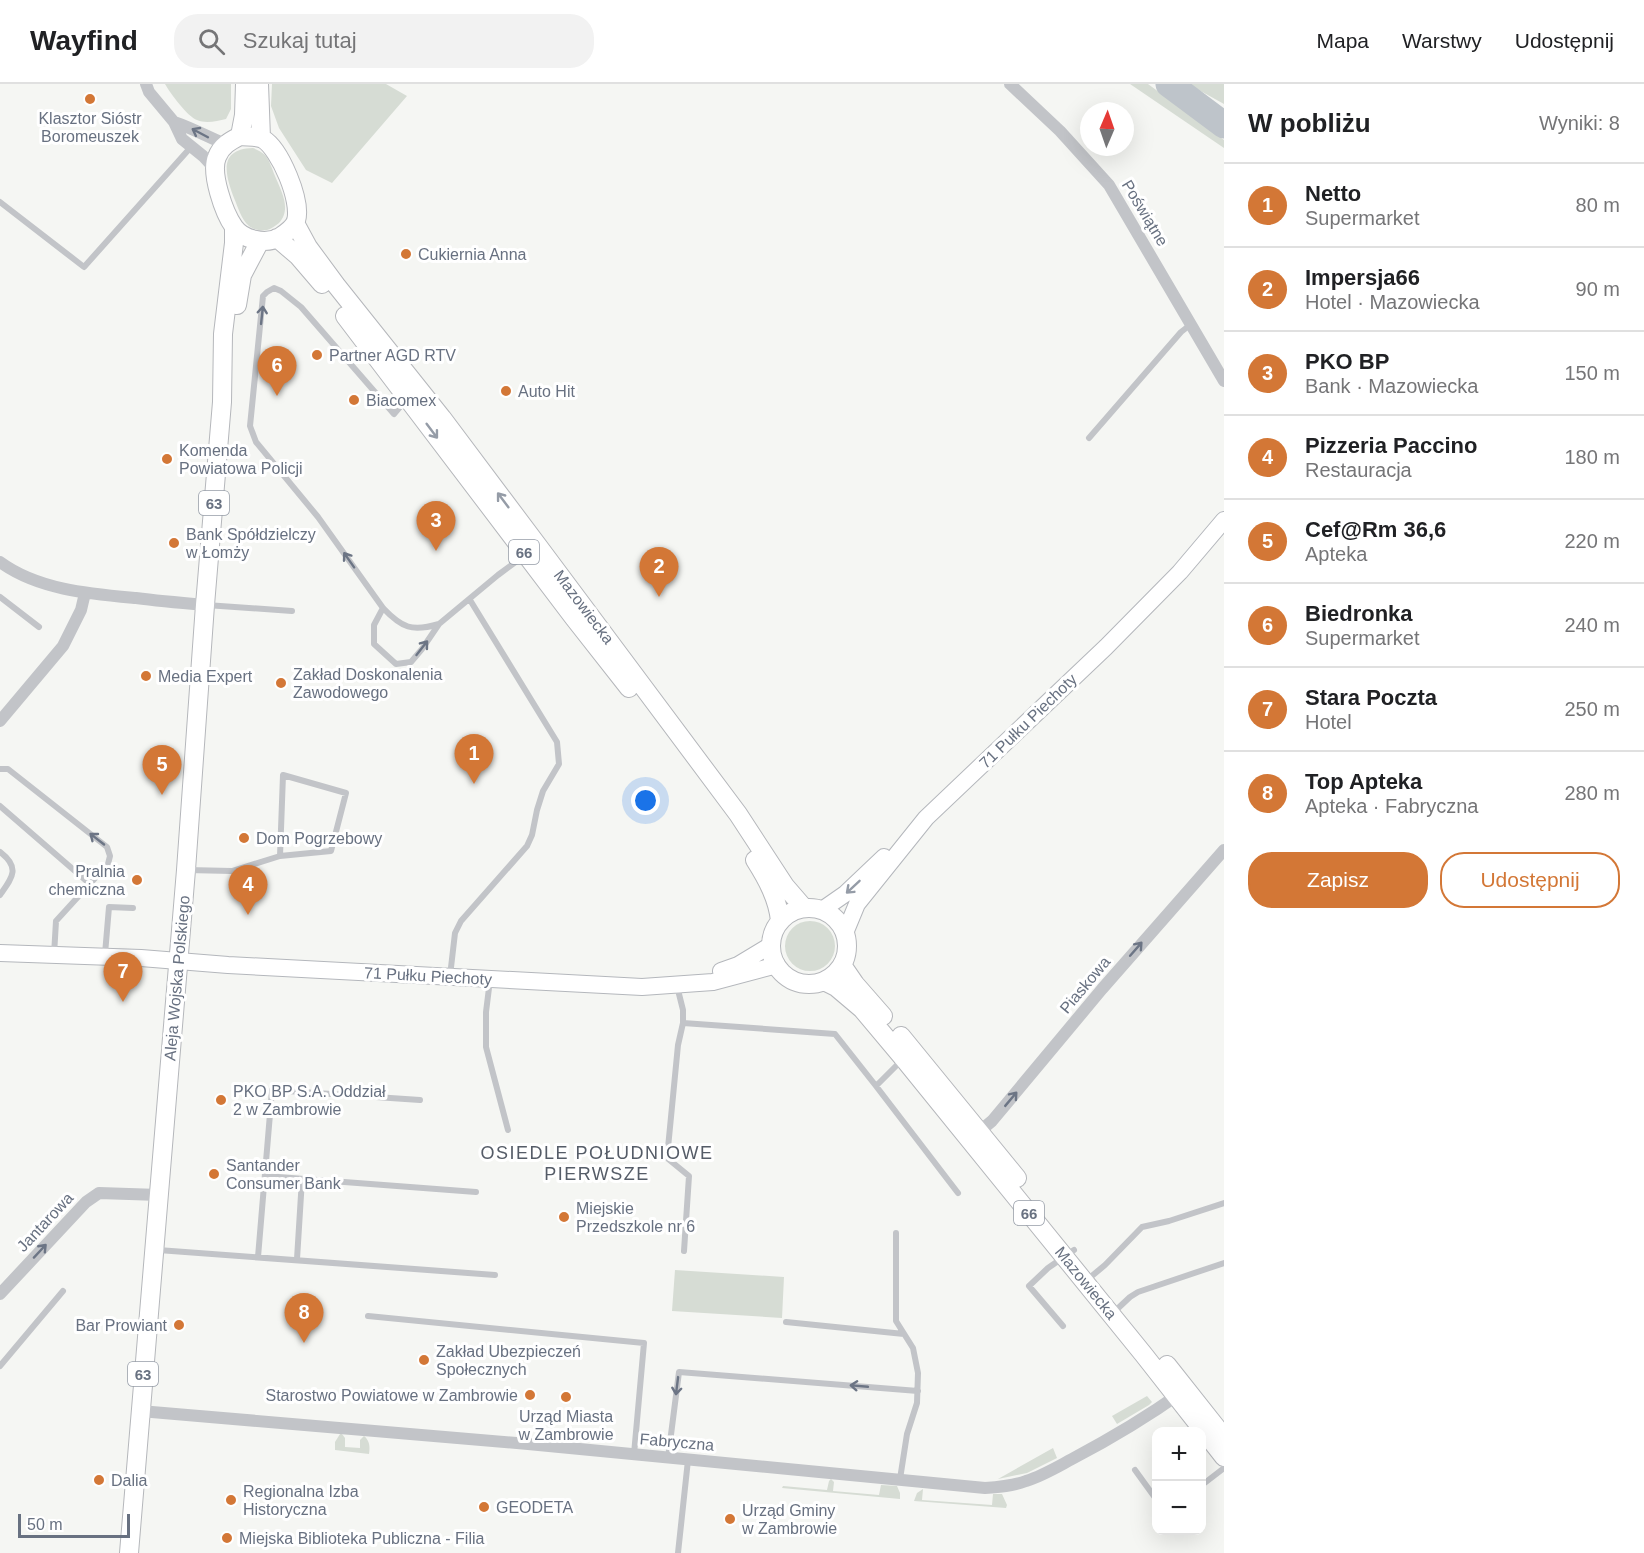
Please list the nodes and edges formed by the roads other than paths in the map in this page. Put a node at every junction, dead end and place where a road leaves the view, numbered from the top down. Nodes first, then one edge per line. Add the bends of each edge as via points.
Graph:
1 (146, 84) edge
2 (245, 84) edge
3 (259, 84) edge
4 (1010, 84) edge
5 (174, 123) junction
6 (261, 138) junction
7 (233, 140) junction
8 (190, 147) junction
9 (214, 169) junction
10 (0, 202) edge
11 (295, 223) junction
12 (234, 227) junction
13 (269, 240) junction
14 (1191, 324) junction
15 (1224, 381) edge
16 (411, 390) junction
17 (222, 402) junction
18 (1089, 438) dead end
19 (1224, 520) edge
20 (532, 551) junction
21 (0, 562) edge
22 (85, 593) junction
23 (0, 597) edge
24 (470, 600) junction
25 (205, 604) junction
26 (383, 608) junction
27 (292, 611) dead end
28 (440, 624) junction
29 (39, 627) dead end
30 (0, 721) edge
31 (0, 769) edge
32 (0, 806) edge
33 (926, 818) junction
34 (1224, 850) edge
35 (0, 852) edge
36 (280, 856) junction
37 (186, 870) junction
38 (90, 884) junction
39 (0, 895) edge
40 (133, 908) dead end
41 (813, 909) junction
42 (780, 921) junction
43 (845, 933) junction
44 (771, 945) junction
45 (0, 953) edge
46 (54, 955) junction
47 (105, 957) junction
48 (179, 961) junction
49 (777, 965) junction
50 (842, 965) junction
51 (450, 977) junction
52 (490, 980) junction
53 (824, 981) junction
54 (677, 985) junction
55 (683, 1023) junction
56 (908, 1054) junction
57 (876, 1086) junction
58 (420, 1100) dead end
59 (508, 1130) dead end
60 (975, 1136) junction
61 (265, 1176) junction
62 (302, 1179) junction
63 (476, 1192) dead end
64 (958, 1193) dead end
65 (159, 1195) junction
66 (1224, 1203) edge
67 (896, 1233) dead end
68 (154, 1249) junction
69 (684, 1251) dead end
70 (1069, 1254) junction
71 (258, 1257) junction
72 (297, 1259) junction
73 (1224, 1263) edge
74 (495, 1275) dead end
75 (1089, 1278) junction
76 (63, 1291) dead end
77 (0, 1294) edge
78 (1115, 1311) junction
79 (368, 1316) dead end
80 (786, 1322) dead end
81 (1063, 1326) dead end
82 (904, 1334) junction
83 (0, 1366) edge
84 (918, 1391) junction
85 (1181, 1393) junction
86 (140, 1411) junction
87 (1224, 1437) edge
88 (634, 1455) junction
89 (1224, 1457) edge
90 (668, 1458) junction
91 (688, 1460) junction
92 (1224, 1468) edge
93 (1135, 1470) dead end
94 (900, 1479) junction
95 (1206, 1482) edge
96 (1152, 1493) edge
97 (129, 1553) edge
98 (678, 1553) edge

1 - 5 street
2 - 7 main road via 244,115
3 - 6 main road
4 - 14 street, Poświątne via 1110,185
7 -> 5 street via 202,135
5 - 8 street
6 - 7 main road
6 - 11 main road via 278,154 296,198
7 - 9 main road via 216,159
8 - 9 street
8 - 10 lane via 84,267
9 - 12 main road, 63
11 - 13 main road, 63
11 - 16 main road, Mazowiecka / 66 via 308,247
12 - 13 main road via 248,237
12 - 17 main road, Aleja Wojska Polskiego / 63 via 223,334
13 - 16 main road, Mazowiecka / 66 via 298,256
13 - 17 main road, Aleja Wojska Polskiego / 63 via 247,265 238,294
14 - 15 street, Poświątne
14 - 18 lane
16 - 20 main road, Mazowiecka / 66
26 -> 16 lane via 318,517 256,442 250,426 263,296 274,288 301,307 394,414
17 - 25 main road, Aleja Wojska Polskiego / 63
19 - 33 street, 71 Pułku Piechoty via 1180,572 1106,646
20 - 24 lane
20 - 41 main road, Mazowiecka / 66 via 738,814 785,886
20 - 42 main road, Mazowiecka / 66 via 746,845 773,893
21 - 22 street via 21,575
22 - 25 street
22 - 30 street via 63,646
23 - 29 lane
24 - 28 lane
24 - 51 lane via 557,742 560,764 543,791 527,846 454,933
25 - 27 lane
25 - 37 main road, Aleja Wojska Polskiego / 63
26 - 28 lane via 394,620 411,628
26 -> 28 lane via 374,624 374,644 396,664 411,662
38 -> 31 lane via 108,864 107,847 8,770
32 - 38 lane
33 -> 41 street via 845,894
33 - 43 street, 71 Pułku Piechoty via 857,904
60 -> 34 street, Piaskowa
35 - 39 lane via 13,868 13,878
36 - 36 lane via 331,851 346,793 283,775
36 - 37 lane via 232,871
37 - 48 main road, Aleja Wojska Polskiego / 63
38 - 46 lane via 56,921
40 - 47 lane via 109,907
41 - 42 main road via 795,910
41 - 43 main road via 836,918
42 - 44 main road
43 - 50 main road
44 - 49 main road
44 - 54 street, 71 Pułku Piechoty via 738,965
45 - 46 street, 71 Pułku Piechoty
46 - 47 street, 71 Pułku Piechoty
47 - 48 street, 71 Pułku Piechoty
48 - 51 street, 71 Pułku Piechoty
48 - 65 main road, Aleja Wojska Polskiego / 63
49 - 53 main road via 794,980 809,984
49 - 54 street, 71 Pułku Piechoty via 713,982
50 - 53 main road
50 - 56 main road, Mazowiecka / 66
51 - 52 street, 71 Pułku Piechoty
52 - 54 street, 71 Pułku Piechoty
52 - 59 lane via 486,1047
53 - 56 main road, Mazowiecka / 66 via 836,987
54 - 55 lane
55 - 57 lane via 835,1034
55 - 69 lane via 667,1158 690,1176
56 - 57 lane
56 - 60 main road, Mazowiecka / 66
57 - 64 lane
58 - 61 lane via 272,1090
60 - 70 main road, Mazowiecka / 66
61 - 62 lane
61 - 71 lane
62 - 63 lane
62 - 72 lane
65 - 68 main road, Aleja Wojska Polskiego / 63
77 -> 65 street, Jantarowa via 99,1193
66 - 75 lane via 1142,1227
67 - 82 lane via 897,1321
68 - 71 lane
68 - 86 main road, Aleja Wojska Polskiego / 63
70 - 75 main road, Mazowiecka / 66
70 - 81 lane via 1029,1286
71 - 72 lane
72 - 74 lane
73 - 78 lane via 1138,1292
75 - 78 main road, Mazowiecka / 66
76 - 83 lane
78 - 85 main road, Mazowiecka / 66
79 - 88 lane via 644,1343
80 - 82 lane
82 - 84 lane via 913,1348
84 -> 90 lane via 679,1372
84 - 94 lane
85 - 87 main road, Mazowiecka / 66
85 - 89 main road, Mazowiecka / 66
85 - 94 street, Fabryczna via 1104,1442 1027,1481 986,1488
86 - 88 street, Fabryczna
86 - 97 main road, Aleja Wojska Polskiego / 63
88 - 90 street, Fabryczna
90 - 91 street, Fabryczna
91 - 94 street, Fabryczna
91 - 98 lane
92 - 95 lane
93 - 96 lane

